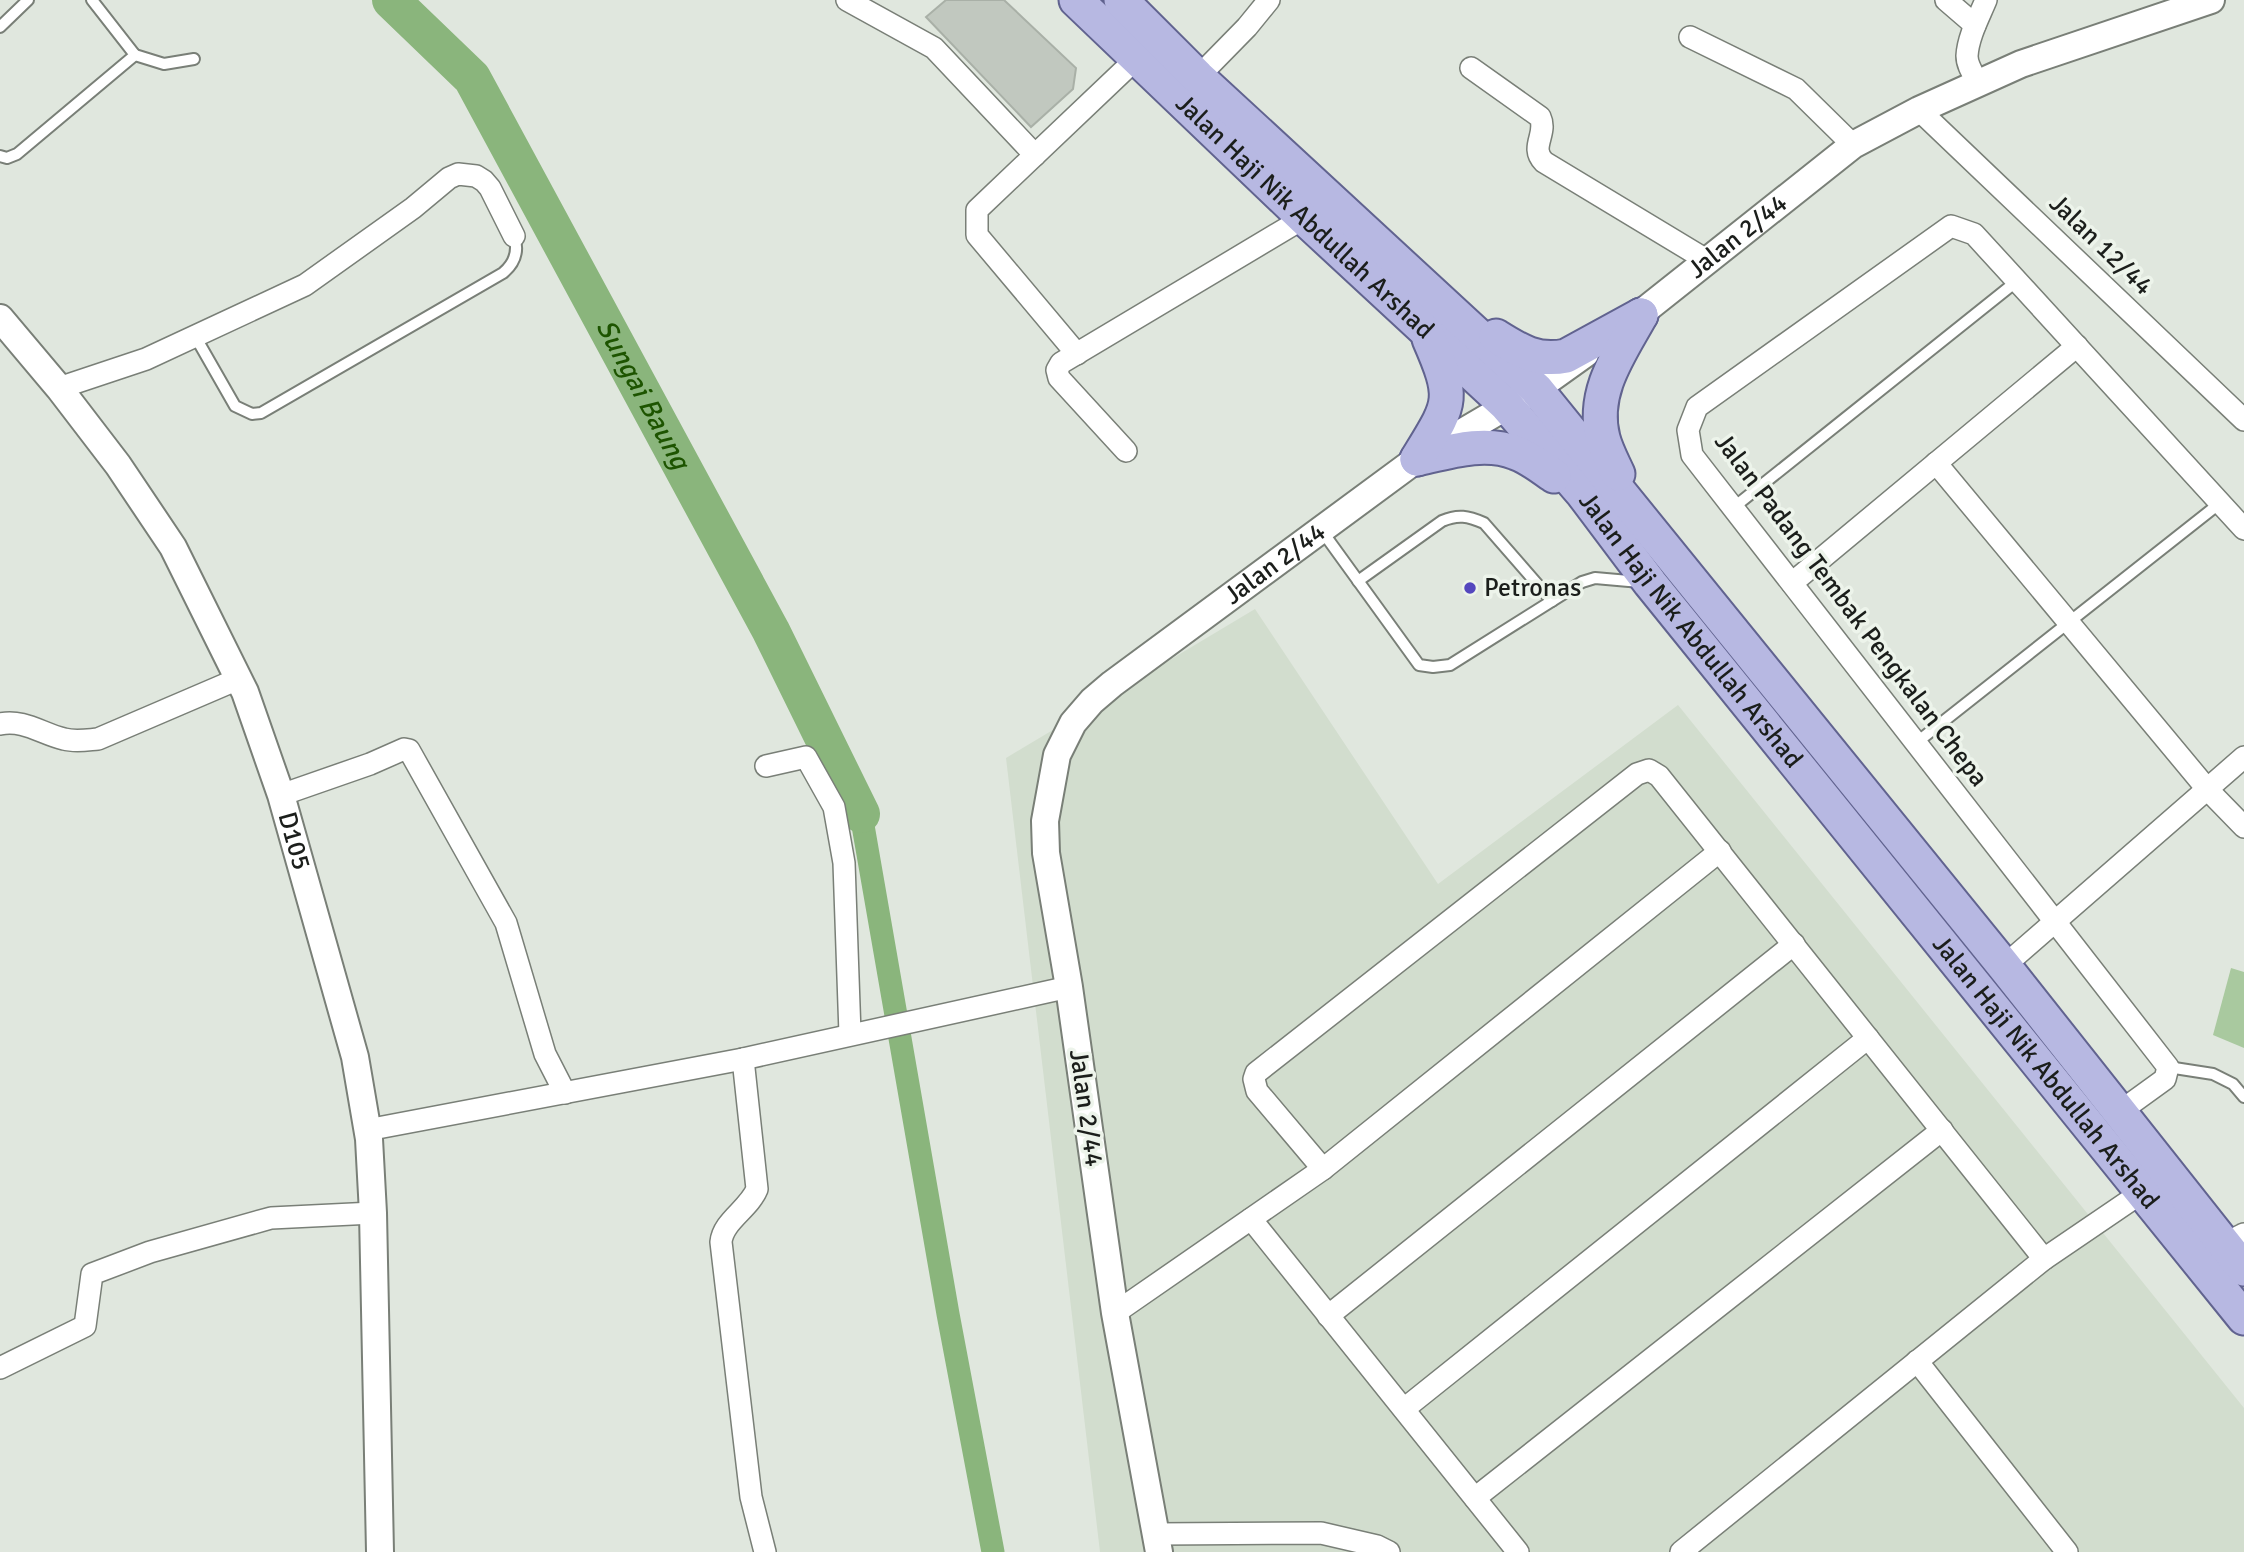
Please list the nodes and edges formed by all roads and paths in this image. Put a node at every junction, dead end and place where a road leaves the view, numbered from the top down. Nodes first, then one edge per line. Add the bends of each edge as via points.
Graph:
1 (28, 0) edge
2 (92, 0) edge
3 (847, 0) edge
4 (1076, 0) edge
5 (1121, 0) edge
6 (1269, 0) edge
7 (1947, 0) edge
8 (1986, 0) edge
9 (2211, 0) edge
10 (1975, 25) junction
11 (0, 27) edge
12 (1690, 37) dead end
13 (135, 55) junction
14 (1137, 58) junction
15 (194, 60) dead end
16 (1471, 68) dead end
17 (1198, 77) junction
18 (1978, 83) junction
19 (1919, 110) junction
20 (1853, 145) junction
21 (1035, 155) junction
22 (0, 156) edge
23 (1304, 218) junction
24 (514, 236) joint
25 (1708, 261) junction
26 (2017, 281) junction
27 (1444, 303) junction
28 (1641, 315) junction
29 (0, 318) edge
30 (1424, 330) junction
31 (195, 336) junction
32 (2077, 346) junction
33 (1077, 354) junction
34 (59, 388) junction
35 (1536, 388) junction
36 (1506, 405) junction
37 (2244, 420) edge
38 (1126, 451) dead end
39 (1417, 459) junction
40 (1936, 463) junction
41 (1583, 494) junction
42 (2220, 503) junction
43 (1633, 508) junction
44 (1733, 508) junction
45 (2244, 529) edge
46 (1321, 530) junction
47 (1358, 581) junction
48 (1650, 583) junction
49 (1792, 583) junction
50 (1552, 601) junction
51 (2069, 622) junction
52 (238, 679) junction
53 (0, 724) edge
54 (1916, 743) junction
55 (2244, 757) edge
56 (766, 766) dead end
57 (2208, 790) junction
58 (281, 795) junction
59 (2244, 827) edge
60 (1720, 851) junction
61 (2055, 922) junction
62 (1794, 944) junction
63 (2004, 967) junction
64 (1069, 987) junction
65 (850, 1034) junction
66 (1868, 1038) junction
67 (743, 1059) junction
68 (2168, 1067) junction
69 (565, 1093) junction
70 (2244, 1097) edge
71 (2118, 1113) junction
72 (367, 1130) junction
73 (1942, 1130) junction
74 (1323, 1169) junction
75 (2141, 1194) junction
76 (373, 1213) junction
77 (1251, 1219) junction
78 (2237, 1249) edge
79 (2044, 1259) junction
80 (1115, 1314) junction
81 (1328, 1316) junction
82 (2244, 1318) edge
83 (1917, 1361) junction
84 (0, 1368) edge
85 (1404, 1409) junction
86 (1475, 1498) junction
87 (1158, 1543) edge
88 (380, 1552) edge
89 (765, 1552) edge
90 (1389, 1552) edge
91 (1518, 1552) edge
92 (1681, 1552) edge
93 (2067, 1552) edge

1 - 11 lane
2 - 13 lane
3 - 21 street via 934,48
4 - 14 main road, Jalan Haji Nik Abdullah Arshad
5 - 17 main road, Jalan Haji Nik Abdullah Arshad
6 - 17 street
7 - 10 street
8 - 10 street
9 - 18 street, Jalan 2/44
10 - 18 street via 1967,56
12 - 20 street via 1796,89
13 - 15 lane via 164,64
13 - 22 lane via 17,154
14 - 21 street
14 - 23 main road, Jalan Haji Nik Abdullah Arshad
16 - 25 street via 1540,117 1544,127 1537,147 1544,162
17 - 27 main road, Jalan Haji Nik Abdullah Arshad
18 - 19 street, Jalan 2/44
19 - 20 street, Jalan 2/44
19 - 37 street, Jalan 12/44
20 - 25 street, Jalan 2/44
21 - 33 street via 977,210 977,235
23 - 30 main road, Jalan Haji Nik Abdullah Arshad
23 - 33 street
24 - 31 street via 484,181 458,174 305,285
24 - 31 lane via 517,251 503,273 261,413 235,406
25 - 28 street, Jalan 2/44
26 - 32 street, Jalan Padang Tembak Pengkalan Chepa
26 - 44 lane
26 - 44 street, Jalan Padang Tembak Pengkalan Chepa via 1974,234 1951,226 1697,407 1688,430 1692,455
27 - 28 main road via 1523,353 1553,359
27 - 35 main road, Jalan Haji Nik Abdullah Arshad
28 - 35 street, Jalan 2/44
28 - 43 main road via 1607,377 1600,416 1603,440
29 - 34 street, D105
30 - 36 main road, Jalan Haji Nik Abdullah Arshad
30 - 39 main road via 1444,374 1447,396 1441,419
31 - 34 street via 146,359
32 - 40 street
32 - 42 street, Jalan Padang Tembak Pengkalan Chepa
33 - 38 street via 1061,363 1059,378
34 - 52 street, D105 via 173,547
35 - 36 street, Jalan 2/44
35 - 43 main road, Jalan Haji Nik Abdullah Arshad
36 - 39 street, Jalan 2/44
36 - 41 main road, Jalan Haji Nik Abdullah Arshad
39 - 41 main road via 1469,448 1500,449 1516,453
39 - 46 street, Jalan 2/44
40 - 49 street
40 - 51 street
41 - 48 main road, Jalan Haji Nik Abdullah Arshad
42 - 45 street, Jalan Padang Tembak Pengkalan Chepa
42 - 51 lane
43 - 63 main road, Jalan Haji Nik Abdullah Arshad
44 - 49 street, Jalan Padang Tembak Pengkalan Chepa
46 - 47 lane
46 - 64 street, Jalan 2/44 via 1112,684 1073,723 1057,755 1045,821 1046,853
47 - 50 lane via 1442,521 1469,516 1484,523
47 - 50 lane via 1419,665 1433,667 1450,665
48 - 50 lane via 1595,578
48 - 75 main road, Jalan Haji Nik Abdullah Arshad
49 - 54 street, Jalan Padang Tembak Pengkalan Chepa
51 - 54 lane
51 - 57 street
52 - 53 street via 98,739 65,739 30,726
52 - 58 street, D105
54 - 61 street, Jalan Padang Tembak Pengkalan Chepa
55 - 57 street
56 - 65 street via 806,757 834,807 844,863
57 - 59 street
57 - 61 street
58 - 69 street via 410,750 506,923 545,1054
58 - 72 street, D105 via 355,1057
60 - 62 street
60 - 74 street
60 - 74 street via 1659,776 1643,771 1260,1069 1254,1079 1257,1091
61 - 63 street
61 - 68 street, Jalan Padang Tembak Pengkalan Chepa
62 - 66 street
62 - 81 street
63 - 71 main road, Jalan Haji Nik Abdullah Arshad
64 - 65 street
64 - 80 street, Jalan 2/44
65 - 67 street
66 - 73 street
66 - 85 street
67 - 69 street
67 - 89 street via 757,1189 721,1242 751,1497
68 - 70 lane via 2213,1074 2234,1084
68 - 71 street via 2165,1079
69 - 72 street
71 - 78 main road, Jalan Haji Nik Abdullah Arshad
72 - 76 street, D105
73 - 79 street
73 - 86 street
74 - 77 street
75 - 79 street
75 - 82 main road, Jalan Haji Nik Abdullah Arshad
76 - 84 street via 271,1218 92,1273 85,1326
76 - 88 street, D105
77 - 80 street
77 - 81 street
79 - 83 street
80 - 87 street, Jalan 2/44
81 - 85 street
83 - 92 street
83 - 93 street
85 - 86 street
86 - 91 street
87 - 90 street via 1321,1533 1377,1545

